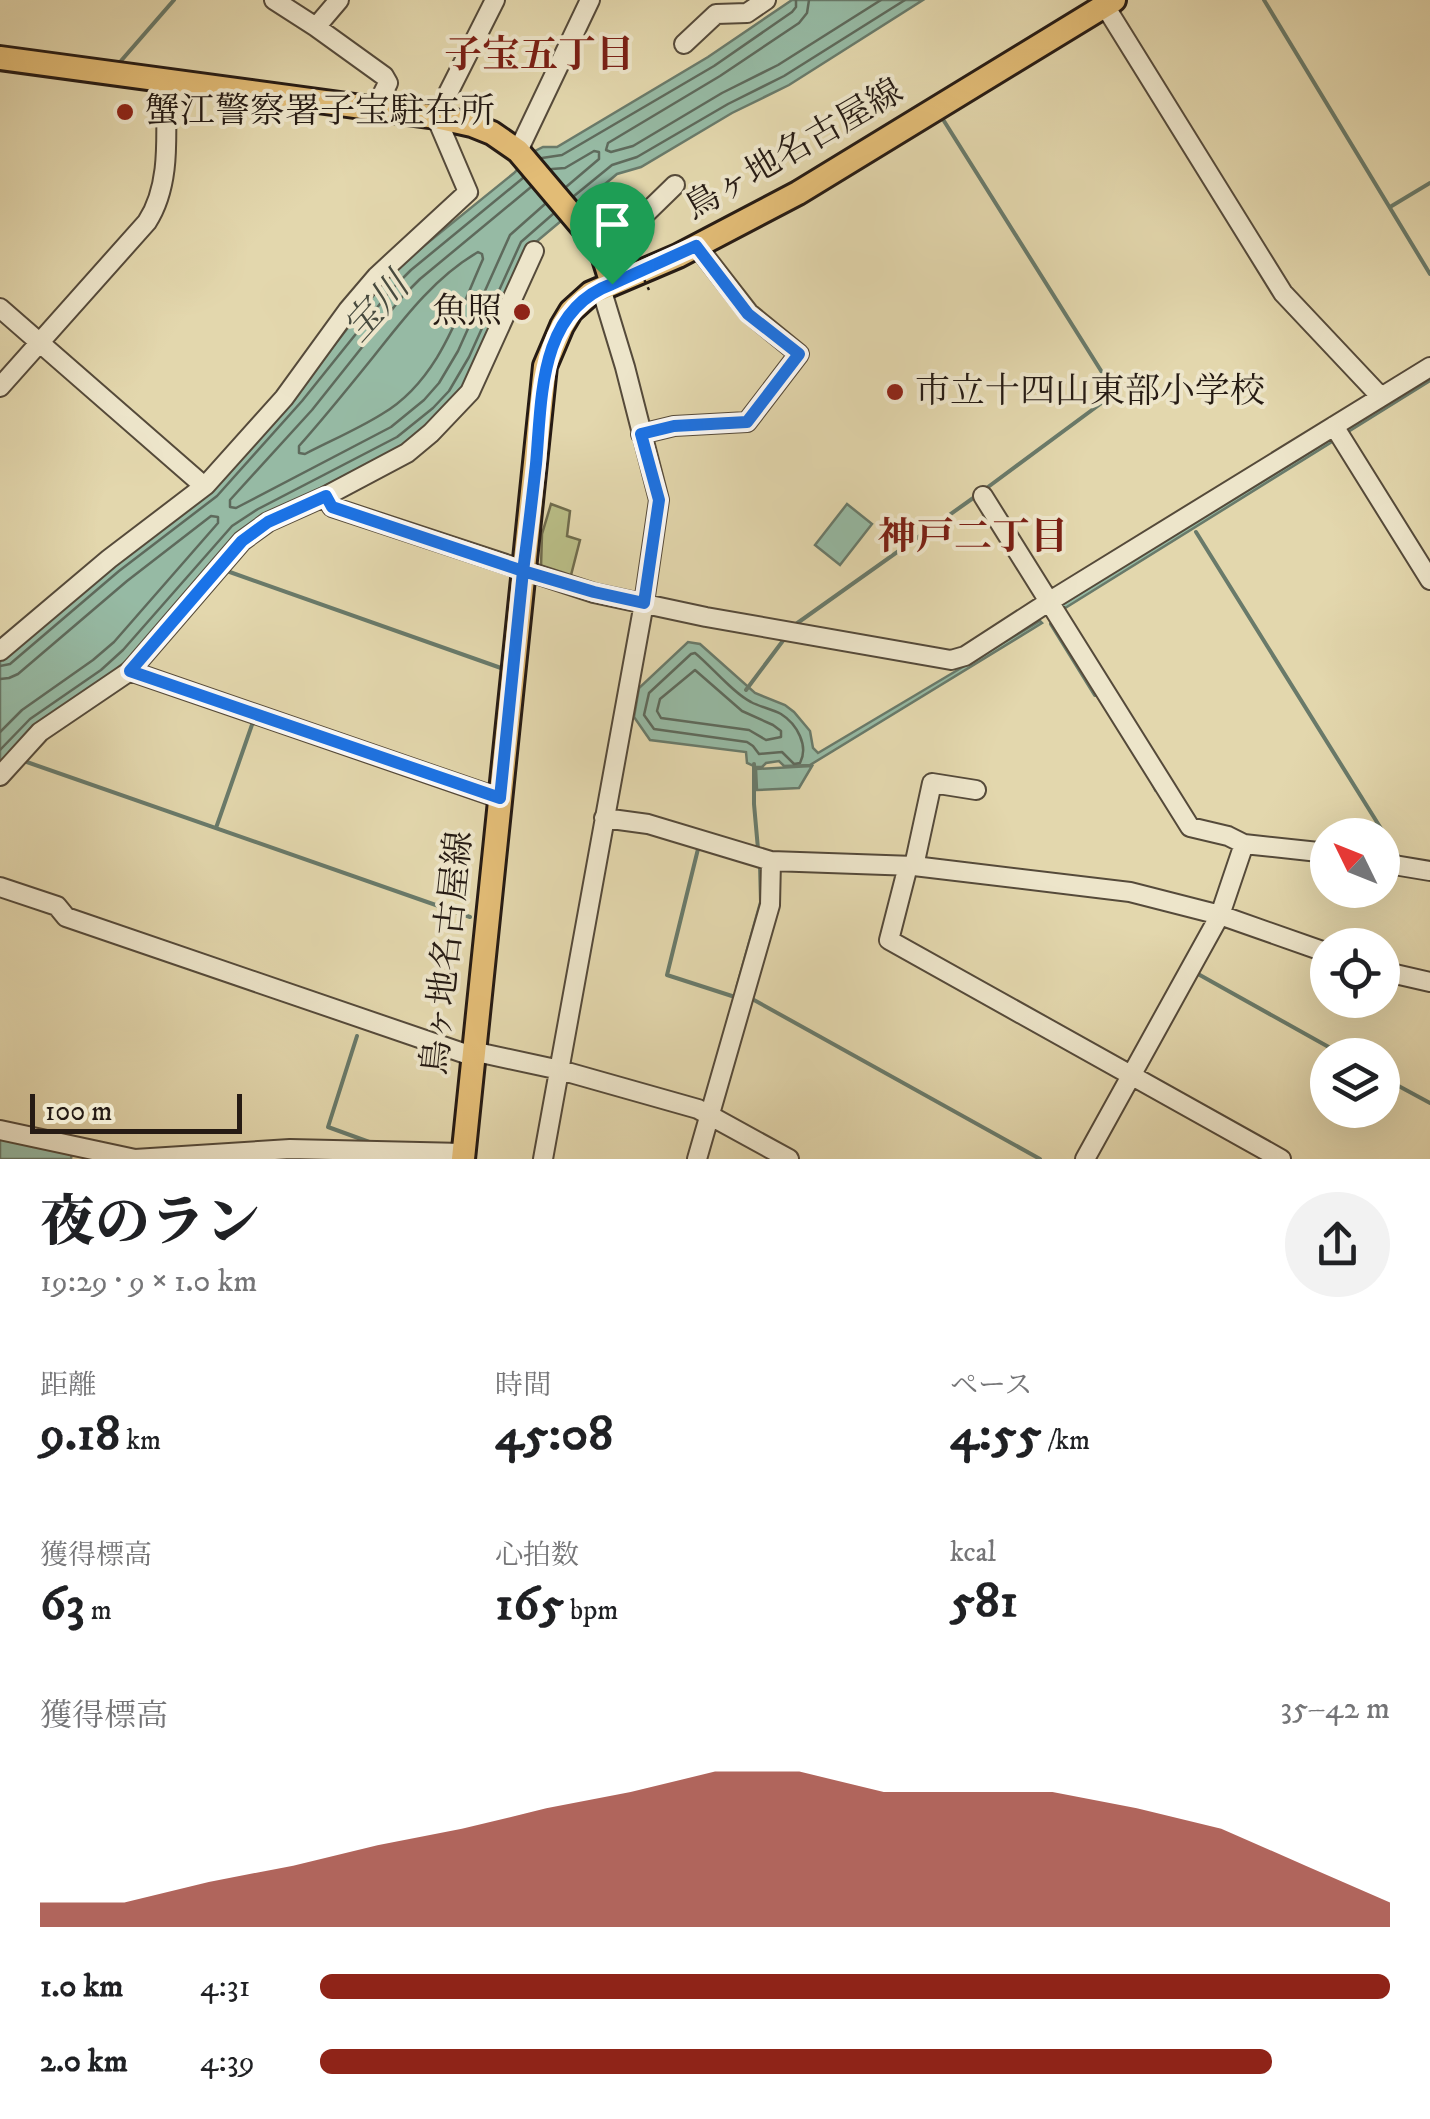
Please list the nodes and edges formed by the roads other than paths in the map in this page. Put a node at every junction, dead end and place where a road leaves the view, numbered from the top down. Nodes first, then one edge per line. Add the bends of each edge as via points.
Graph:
1 (274, 0) edge
2 (339, 0) edge
3 (495, 0) edge
4 (590, 0) edge
5 (766, 0) edge
6 (1110, 3) edge
7 (316, 27) junction
8 (684, 44) dead end
9 (0, 58) edge
10 (166, 82) junction
11 (375, 109) junction
12 (436, 118) junction
13 (520, 152) junction
14 (675, 185) dead end
15 (696, 246) junction
16 (601, 249) junction
17 (534, 251) dead end
18 (606, 286) junction
19 (0, 308) edge
20 (39, 343) junction
21 (1430, 367) edge
22 (0, 386) edge
23 (1382, 397) junction
24 (1338, 432) junction
25 (641, 434) junction
26 (204, 486) junction
27 (326, 496) junction
28 (984, 496) dead end
29 (523, 571) junction
30 (1430, 580) edge
31 (1050, 600) junction
32 (644, 603) junction
33 (0, 651) edge
34 (130, 671) junction
35 (0, 776) edge
36 (976, 790) dead end
37 (500, 798) junction
38 (604, 818) junction
39 (1244, 844) junction
40 (1310, 851) edge
41 (771, 861) junction
42 (911, 866) junction
43 (1400, 866) edge
44 (1430, 871) edge
45 (0, 887) edge
46 (1220, 915) junction
47 (1310, 947) edge
48 (1400, 974) edge
49 (1430, 982) edge
50 (472, 1054) junction
51 (560, 1070) junction
52 (1131, 1077) junction
53 (709, 1115) junction
54 (0, 1130) edge
55 (463, 1156) edge
56 (543, 1159) edge
57 (697, 1159) edge
58 (790, 1159) edge
59 (1085, 1159) edge
60 (1281, 1159) edge

1 - 7 street
2 - 7 street
3 - 12 street
4 - 13 street
5 - 8 street via 747,13 716,14
6 - 15 main road, 鳥ヶ地名古屋線 via 798,193
6 - 23 street via 1283,293
7 - 11 street via 384,76 388,83
9 - 10 main road
10 - 11 main road
10 - 20 street via 157,207
11 - 12 main road
12 - 13 main road via 472,124
12 - 26 street via 468,192 377,276 284,398
13 - 16 main road
14 - 16 street
15 - 18 main road, 鳥ヶ地名古屋線
15 - 25 street via 748,314 799,354 747,422
16 - 18 main road
17 - 27 street via 470,392 407,454
18 - 25 street
18 - 29 main road, 鳥ヶ地名古屋線 via 570,312 545,366
19 - 20 street
20 - 22 street
20 - 26 street
21 - 23 street
23 - 24 street
24 - 30 street
24 - 31 street
25 - 32 street via 659,500
26 - 33 street
27 - 29 street via 332,507
27 - 34 street via 242,541
28 - 31 street
29 - 32 street
29 - 37 main road, 鳥ヶ地名古屋線
31 - 32 street via 951,660
31 - 39 street via 1190,827
32 - 38 street
34 - 35 street via 40,732
34 - 37 street
36 - 42 street via 932,782
37 - 50 main road, 鳥ヶ地名古屋線
38 - 41 street via 648,824
38 - 51 street
39 - 40 street
39 - 46 street
41 - 42 street
41 - 53 street via 770,904
42 - 46 street via 1130,892
42 - 52 street via 889,940
43 - 44 street
45 - 50 street via 57,906 66,917
46 - 47 street
46 - 52 street
48 - 49 street
50 - 51 street
50 - 55 main road, 鳥ヶ地名古屋線
51 - 53 street
51 - 56 street
52 - 59 street
52 - 60 street
53 - 57 street
53 - 58 street
54 - 55 street via 135,1159 290,1149

